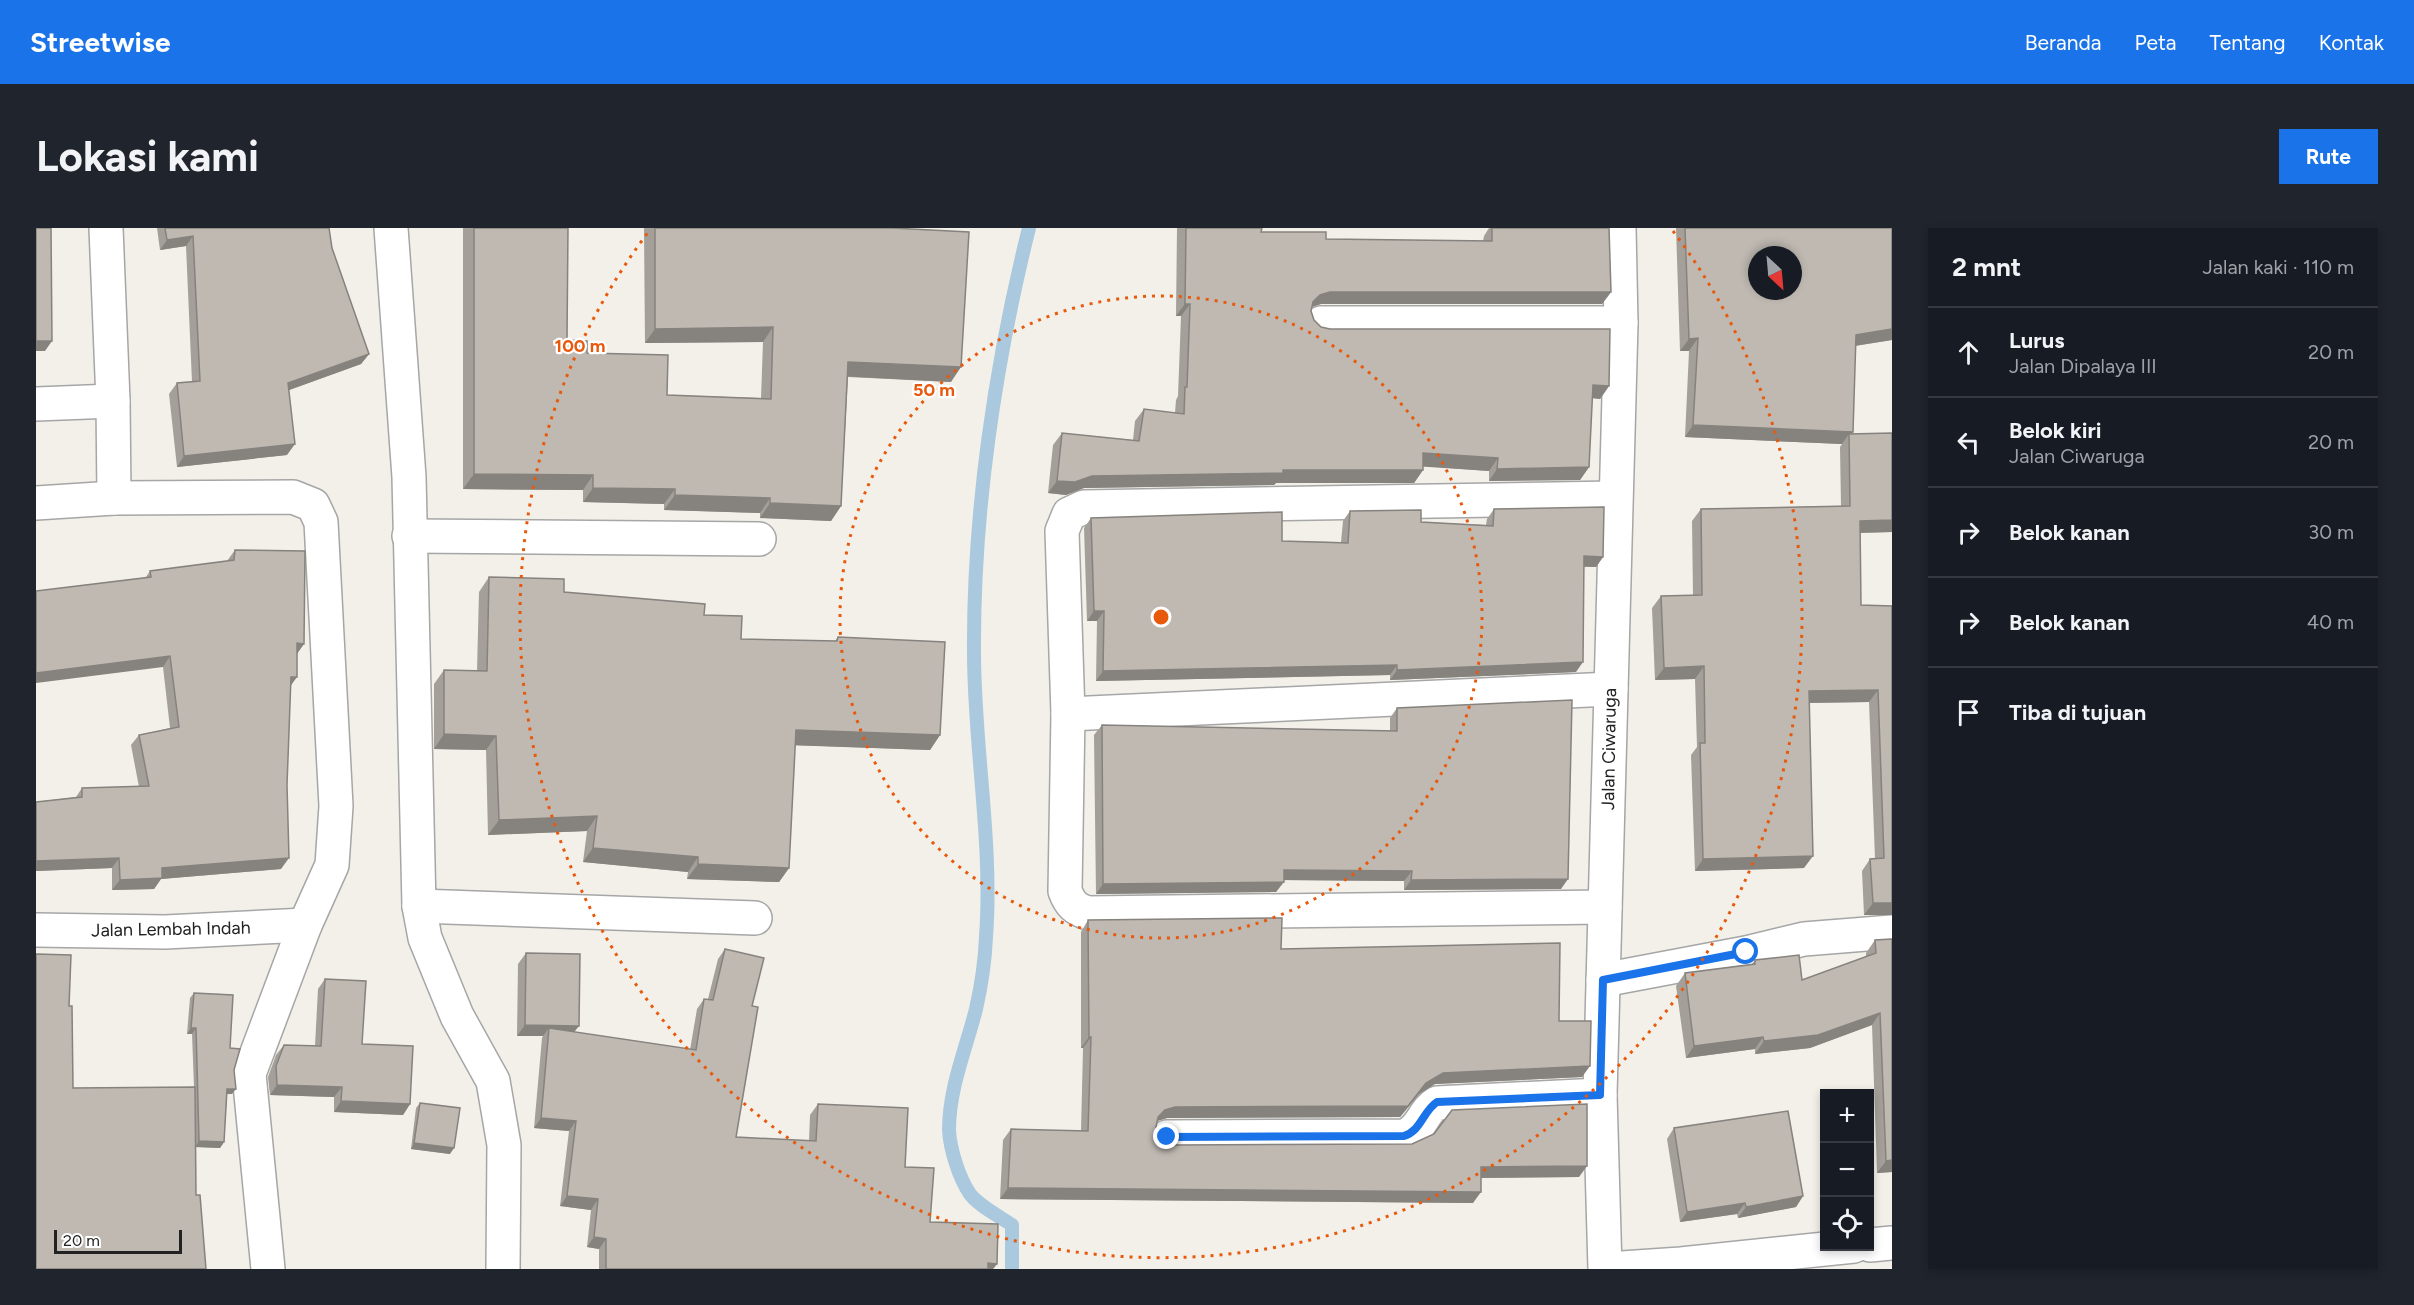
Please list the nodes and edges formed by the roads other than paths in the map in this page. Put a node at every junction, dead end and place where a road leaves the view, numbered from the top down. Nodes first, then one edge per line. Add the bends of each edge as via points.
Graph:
1 (106, 228) edge
2 (391, 228) edge
3 (1619, 228) edge
4 (1321, 323) edge
5 (1621, 323) junction
6 (113, 401) junction
7 (36, 404) edge
8 (114, 498) junction
9 (1615, 498) junction
10 (36, 503) edge
11 (409, 536) junction
12 (759, 539) dead end
13 (1611, 689) junction
14 (1068, 714) junction
15 (419, 906) junction
16 (1605, 907) junction
17 (755, 918) dead end
18 (305, 925) junction
19 (36, 930) edge
20 (1892, 932) edge
21 (1603, 980) junction
22 (1600, 1095) junction
23 (1167, 1137) dead end
24 (1892, 1243) edge
25 (1874, 1245) edge
26 (1820, 1250) edge
27 (268, 1269) edge
28 (504, 1269) edge
29 (1606, 1269) edge

1 - 6 street
2 - 11 street via 409,477
3 - 5 street, Jalan Ciwaruga
4 - 5 street
5 - 9 street, Jalan Ciwaruga
6 - 7 street
6 - 8 street
8 - 10 street
8 - 18 street via 293,497 313,505 321,522 336,806 332,865
9 - 13 street, Jalan Ciwaruga
9 - 14 street via 1076,509 1069,514 1062,531
11 - 12 street
11 - 15 street
13 - 14 street
13 - 16 street, Jalan Ciwaruga
14 - 16 street via 1065,891 1070,903 1079,910 1088,913
15 - 17 street
15 - 28 street via 425,938 457,1016 493,1081 504,1145
16 - 21 street, Jalan Ciwaruga
18 - 19 street, Jalan Lembah Indah via 165,932
18 - 27 street via 249,1074
20 - 21 street via 1804,939
21 - 22 street, Jalan Ciwaruga
22 - 23 street via 1437,1102 1414,1132 1404,1136
22 - 29 street, Jalan Ciwaruga
24 - 25 street
26 - 29 street

